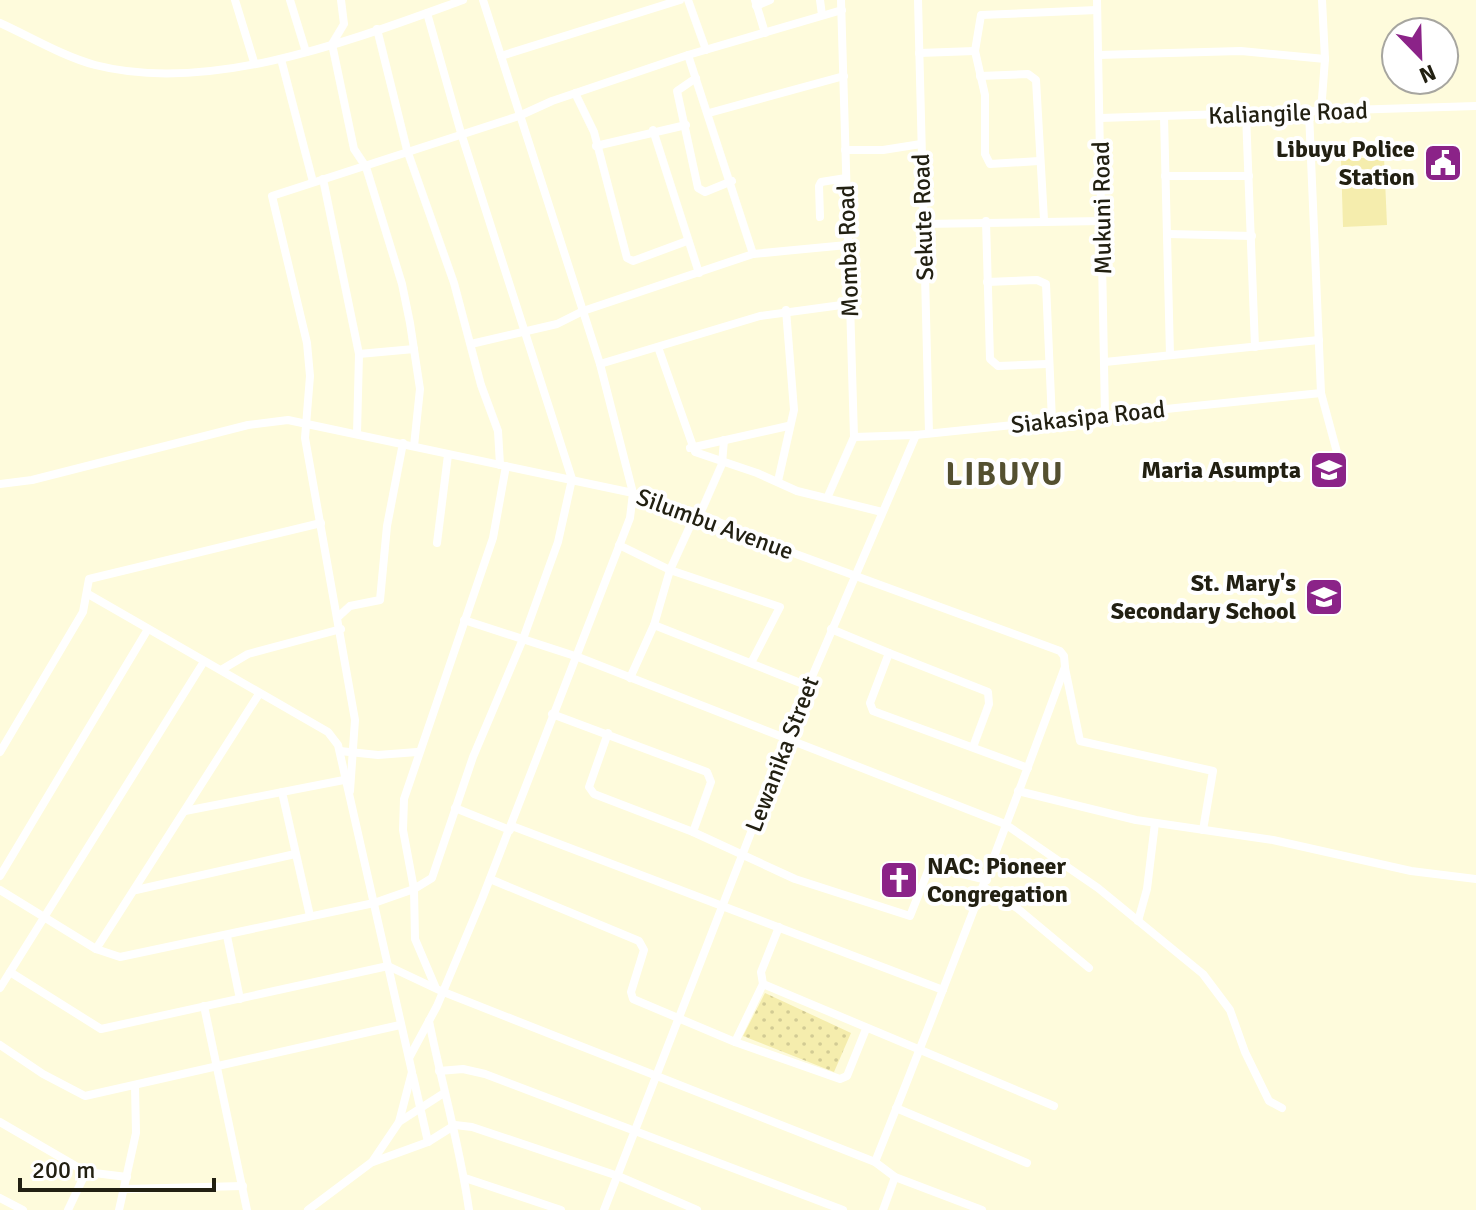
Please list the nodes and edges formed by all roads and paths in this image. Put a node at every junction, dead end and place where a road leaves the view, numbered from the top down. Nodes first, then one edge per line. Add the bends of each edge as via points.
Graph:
1 (235, 0) edge
2 (290, 0) edge
3 (341, 0) edge
4 (463, 0) edge
5 (680, 0) edge
6 (688, 0) edge
7 (770, 0) edge
8 (820, 0) edge
9 (841, 0) edge
10 (918, 0) edge
11 (1097, 0) edge
12 (1322, 0) edge
13 (485, 1) edge
14 (756, 3) edge
15 (842, 10) junction
16 (1097, 10) junction
17 (427, 13) junction
18 (822, 15) junction
19 (0, 23) edge
20 (377, 29) junction
21 (765, 33) junction
22 (332, 44) junction
23 (706, 50) junction
24 (975, 51) junction
25 (306, 52) junction
26 (919, 53) junction
27 (688, 55) junction
28 (1098, 55) junction
29 (501, 56) junction
30 (281, 59) junction
31 (1325, 59) junction
32 (254, 62) junction
33 (844, 76) junction
34 (980, 76) junction
35 (696, 78) junction
36 (575, 93) junction
37 (1476, 106) edge
38 (1309, 112) junction
39 (1321, 112) junction
40 (709, 113) junction
41 (1246, 114) junction
42 (519, 116) junction
43 (1164, 117) junction
44 (1100, 118) junction
45 (686, 125) junction
46 (653, 130) junction
47 (461, 133) junction
48 (921, 144) junction
49 (596, 146) junction
50 (407, 150) junction
51 (845, 150) junction
52 (1039, 161) junction
53 (366, 167) junction
54 (1165, 176) junction
55 (1249, 176) junction
56 (846, 178) junction
57 (323, 179) junction
58 (732, 181) junction
59 (313, 182) junction
60 (820, 217) dead end
61 (1044, 220) junction
62 (986, 221) junction
63 (1102, 221) junction
64 (923, 224) junction
65 (1168, 234) junction
66 (1252, 236) junction
67 (687, 241) junction
68 (847, 245) junction
69 (753, 254) junction
70 (699, 273) junction
71 (987, 282) junction
72 (849, 304) junction
73 (786, 310) junction
74 (583, 311) junction
75 (525, 332) junction
76 (1319, 340) junction
77 (471, 344) junction
78 (658, 347) junction
79 (1255, 347) junction
80 (414, 349) junction
81 (359, 354) junction
82 (1170, 355) junction
83 (1105, 362) junction
84 (600, 364) junction
85 (1047, 364) junction
86 (1321, 393) junction
87 (1105, 415) junction
88 (1052, 421) junction
89 (307, 423) junction
90 (788, 426) junction
91 (929, 433) junction
92 (357, 434) junction
93 (916, 435) junction
94 (854, 437) junction
95 (724, 440) junction
96 (403, 443) junction
97 (414, 446) junction
98 (690, 448) junction
99 (448, 455) junction
100 (1338, 456) dead end
101 (722, 464) junction
102 (503, 466) junction
103 (572, 479) junction
104 (778, 481) junction
105 (0, 484) edge
106 (633, 493) junction
107 (828, 496) junction
108 (882, 512) junction
109 (698, 513) junction
110 (321, 523) junction
111 (437, 543) dead end
112 (619, 545) junction
113 (670, 570) junction
114 (855, 576) junction
115 (88, 594) junction
116 (339, 616) junction
117 (464, 620) junction
118 (654, 625) junction
119 (148, 629) junction
120 (341, 629) junction
121 (831, 629) junction
122 (523, 639) junction
123 (889, 653) junction
124 (578, 657) junction
125 (203, 663) junction
126 (751, 663) junction
127 (1065, 667) junction
128 (221, 670) junction
129 (630, 678) junction
130 (808, 686) junction
131 (259, 694) junction
132 (552, 714) junction
133 (608, 733) junction
134 (789, 742) junction
135 (973, 747) junction
136 (340, 751) junction
137 (0, 752) edge
138 (354, 752) junction
139 (417, 752) junction
140 (1028, 768) junction
141 (349, 779) junction
142 (1018, 791) junction
143 (282, 792) junction
144 (455, 808) junction
145 (185, 811) junction
146 (1155, 823) junction
147 (1005, 824) junction
148 (511, 828) junction
149 (1203, 830) junction
150 (693, 832) junction
151 (295, 854) junction
152 (743, 854) junction
153 (0, 876) edge
154 (490, 879) junction
155 (1476, 879) edge
156 (986, 884) junction
157 (414, 889) junction
158 (0, 890) edge
159 (136, 890) junction
160 (374, 903) junction
161 (722, 906) junction
162 (310, 916) junction
163 (44, 918) junction
164 (1138, 921) junction
165 (779, 927) junction
166 (227, 936) junction
167 (96, 949) junction
168 (388, 966) junction
169 (1089, 968) dead end
170 (10, 972) junction
171 (763, 984) junction
172 (0, 988) edge
173 (438, 988) junction
174 (943, 990) junction
175 (240, 999) junction
176 (204, 1006) junction
177 (680, 1019) junction
178 (429, 1020) junction
179 (400, 1025) junction
180 (866, 1029) junction
181 (735, 1042) junction
182 (0, 1045) edge
183 (917, 1048) junction
184 (409, 1058) junction
185 (219, 1067) junction
186 (439, 1071) junction
187 (412, 1072) junction
188 (656, 1076) junction
189 (135, 1086) junction
190 (444, 1093) junction
191 (1054, 1106) dead end
192 (896, 1108) junction
193 (1282, 1108) dead end
194 (419, 1110) junction
195 (0, 1122) edge
196 (399, 1122) junction
197 (455, 1125) junction
198 (636, 1130) junction
199 (428, 1142) junction
200 (372, 1162) junction
201 (875, 1162) junction
202 (1027, 1163) dead end
203 (86, 1172) junction
204 (618, 1176) junction
205 (127, 1177) junction
206 (895, 1177) junction
207 (465, 1178) junction
208 (243, 1186) junction
209 (125, 1189) junction
210 (0, 1198) edge
211 (23, 1210) edge
212 (68, 1210) edge
213 (119, 1210) edge
214 (247, 1210) edge
215 (308, 1210) edge
216 (469, 1210) edge
217 (561, 1210) edge
218 (604, 1210) edge
219 (697, 1210) edge
220 (843, 1210) edge
221 (883, 1210) edge
222 (982, 1210) edge

1 - 32 street
2 - 25 street
3 - 22 street via 344,24
4 - 17 street
5 - 29 street
6 - 23 street
7 - 14 street
8 - 18 street
9 - 15 street, Momba Road
10 - 26 street, Sekute Road
11 - 16 street, Mukuni Road
12 - 31 street
13 - 29 street
14 - 21 street
15 - 18 street
15 - 33 street, Momba Road
16 - 24 street via 981,15
16 - 28 street, Mukuni Road
17 - 20 street
17 - 47 street
18 - 21 street
19 - 32 street via 94,65 120,69 177,73
20 - 22 street
20 - 50 street
21 - 23 street
22 - 25 street
22 - 53 street via 354,149
23 - 27 street
24 - 26 street
24 - 34 street
25 - 30 street
26 - 48 street, Sekute Road
27 - 35 street
27 - 36 street
28 - 31 street via 1241,51
28 - 44 street, Mukuni Road
29 - 42 street
30 - 32 street
30 - 59 street
31 - 39 street
33 - 40 street
33 - 51 street, Momba Road
34 - 52 street via 990,164
34 - 52 street via 1034,76 1039,87
35 - 40 street
35 - 45 street via 677,91
36 - 42 street
36 - 49 street via 590,119
37 - 39 street, Kaliangile Road
38 - 39 street, Kaliangile Road
38 - 41 street, Kaliangile Road
38 - 76 street
40 - 58 street
41 - 43 street, Kaliangile Road
41 - 55 street
42 - 47 street
42 - 74 street
43 - 44 street, Kaliangile Road
43 - 54 street
44 - 63 street, Mukuni Road
45 - 46 street
45 - 58 street via 701,192
46 - 49 street
46 - 67 street
47 - 50 street
47 - 75 street
48 - 51 street
48 - 64 street, Sekute Road
49 - 67 street via 629,261
50 - 53 street
50 - 77 street
51 - 56 street, Momba Road
52 - 61 street
53 - 57 street
53 - 80 street via 402,284
54 - 55 street
54 - 65 street
55 - 66 street
56 - 60 street via 819,186
56 - 68 street, Momba Road
57 - 59 street
57 - 81 street
58 - 69 street
59 - 89 street via 272,196 307,343
61 - 62 street
61 - 63 street
62 - 64 street
62 - 71 street
63 - 83 street, Mukuni Road
64 - 91 street, Sekute Road
65 - 66 street
65 - 82 street
66 - 79 street
67 - 70 street
68 - 69 street
68 - 72 street, Momba Road
69 - 70 street
70 - 74 street
71 - 85 street via 992,364
71 - 85 street via 1046,284
72 - 73 street
72 - 94 street, Momba Road
73 - 78 street
73 - 90 street via 794,410
74 - 75 street
74 - 84 street
75 - 77 street
75 - 103 street
76 - 79 street
76 - 86 street
77 - 102 street via 498,431
78 - 84 street
78 - 98 street
79 - 82 street
80 - 81 street
80 - 97 street via 420,389
81 - 92 street
82 - 83 street
83 - 87 street, Mukuni Road
84 - 106 street
85 - 88 street
86 - 87 street, Siakasipa Road
86 - 100 street
87 - 88 street, Siakasipa Road
88 - 91 street, Siakasipa Road
89 - 92 street, Silumbu Avenue
89 - 105 street, Silumbu Avenue via 248,425
89 - 110 street via 305,438
90 - 95 street
90 - 104 street
91 - 93 street, Siakasipa Road
92 - 96 street, Silumbu Avenue
93 - 94 street, Siakasipa Road
93 - 108 street, Lewanika Street
94 - 107 street, Momba Road
95 - 98 street
95 - 101 street
96 - 97 street, Silumbu Avenue
96 - 116 street via 380,600 350,606
97 - 99 street, Silumbu Avenue
98 - 101 street
99 - 102 street, Silumbu Avenue
99 - 111 street
101 - 104 street
101 - 109 street
102 - 103 street, Silumbu Avenue
102 - 117 street via 493,538
103 - 106 street, Silumbu Avenue
103 - 122 street via 558,542
104 - 107 street via 797,491
106 - 109 street, Silumbu Avenue
106 - 112 street
107 - 108 street
108 - 114 street, Lewanika Street
109 - 113 street
109 - 114 street, Silumbu Avenue
110 - 115 street via 89,579
110 - 116 street
112 - 113 street
112 - 124 street
113 - 118 street
113 - 126 street via 780,607
114 - 121 street, Lewanika Street
114 - 127 street, Silumbu Avenue via 1060,651
115 - 119 street
115 - 137 street via 83,612
116 - 120 street
117 - 122 street
117 - 139 street
118 - 126 street
118 - 129 street
119 - 125 street
119 - 153 street
120 - 128 street via 248,654
120 - 138 street via 355,720
121 - 123 street
121 - 130 street, Lewanika Street
122 - 124 street
122 - 144 street
123 - 135 street via 988,692 989,704
123 - 135 street via 869,708
124 - 129 street
124 - 132 street
125 - 128 street
125 - 163 street
126 - 130 street
127 - 140 street
127 - 149 street via 1080,741 1213,771
128 - 131 street
129 - 134 street
130 - 134 street, Lewanika Street
131 - 136 street via 328,732
131 - 145 street
132 - 133 street
132 - 148 street
133 - 150 street via 711,776
133 - 150 street via 591,791
134 - 147 street
134 - 152 street, Lewanika Street
135 - 140 street
136 - 138 street
136 - 141 street
138 - 139 street
138 - 141 street
139 - 157 street via 403,815
140 - 142 street
141 - 143 street
141 - 160 street
142 - 146 street
142 - 147 street
143 - 145 street
143 - 151 street
144 - 148 street
144 - 157 street via 432,878
145 - 159 street
146 - 149 street
146 - 164 street
147 - 156 street
147 - 164 street
148 - 154 street
148 - 161 street
149 - 155 street
150 - 152 street
151 - 159 street
151 - 162 street
152 - 156 street via 795,879 910,916 930,866
152 - 161 street, Lewanika Street
154 - 173 street
154 - 177 street via 639,941 644,950 630,996
156 - 169 street
156 - 174 street
157 - 160 street
157 - 173 street via 415,939
158 - 163 street
159 - 167 street
160 - 162 street
160 - 168 street
161 - 165 street
161 - 177 street, Lewanika Street
162 - 166 street
163 - 167 street
163 - 170 street
164 - 193 street via 1187,959 1221,996 1260,1085 1269,1101
165 - 171 street via 761,972
165 - 174 street
166 - 167 street via 120,957
166 - 175 street
168 - 173 street
168 - 175 street
168 - 179 street
170 - 172 street
170 - 176 street via 101,1029
171 - 180 street
171 - 181 street
173 - 178 street
173 - 188 street
174 - 183 street
175 - 176 street
176 - 185 street
177 - 181 street
177 - 188 street, Lewanika Street
178 - 184 street
178 - 186 street
179 - 184 street
179 - 185 street
180 - 181 street via 847,1076 840,1079
180 - 183 street
182 - 189 street via 85,1096
183 - 191 street
183 - 192 street
184 - 187 street
185 - 189 street
185 - 208 street
186 - 190 street
186 - 198 street via 473,1070
187 - 194 street
187 - 196 street
188 - 198 street, Lewanika Street
188 - 201 street
189 - 205 street via 136,1133
190 - 194 street
190 - 197 street
192 - 201 street
192 - 202 street
194 - 196 street
194 - 199 street
195 - 203 street
196 - 200 street
197 - 199 street
197 - 204 street
197 - 207 street
198 - 204 street, Lewanika Street
198 - 220 street
199 - 200 street
200 - 215 street
201 - 206 street
203 - 205 street
203 - 212 street
204 - 218 street, Lewanika Street
204 - 219 street
205 - 209 street
206 - 221 street
206 - 222 street
207 - 216 street
207 - 217 street
208 - 209 street
208 - 214 street
209 - 213 street
210 - 211 street

